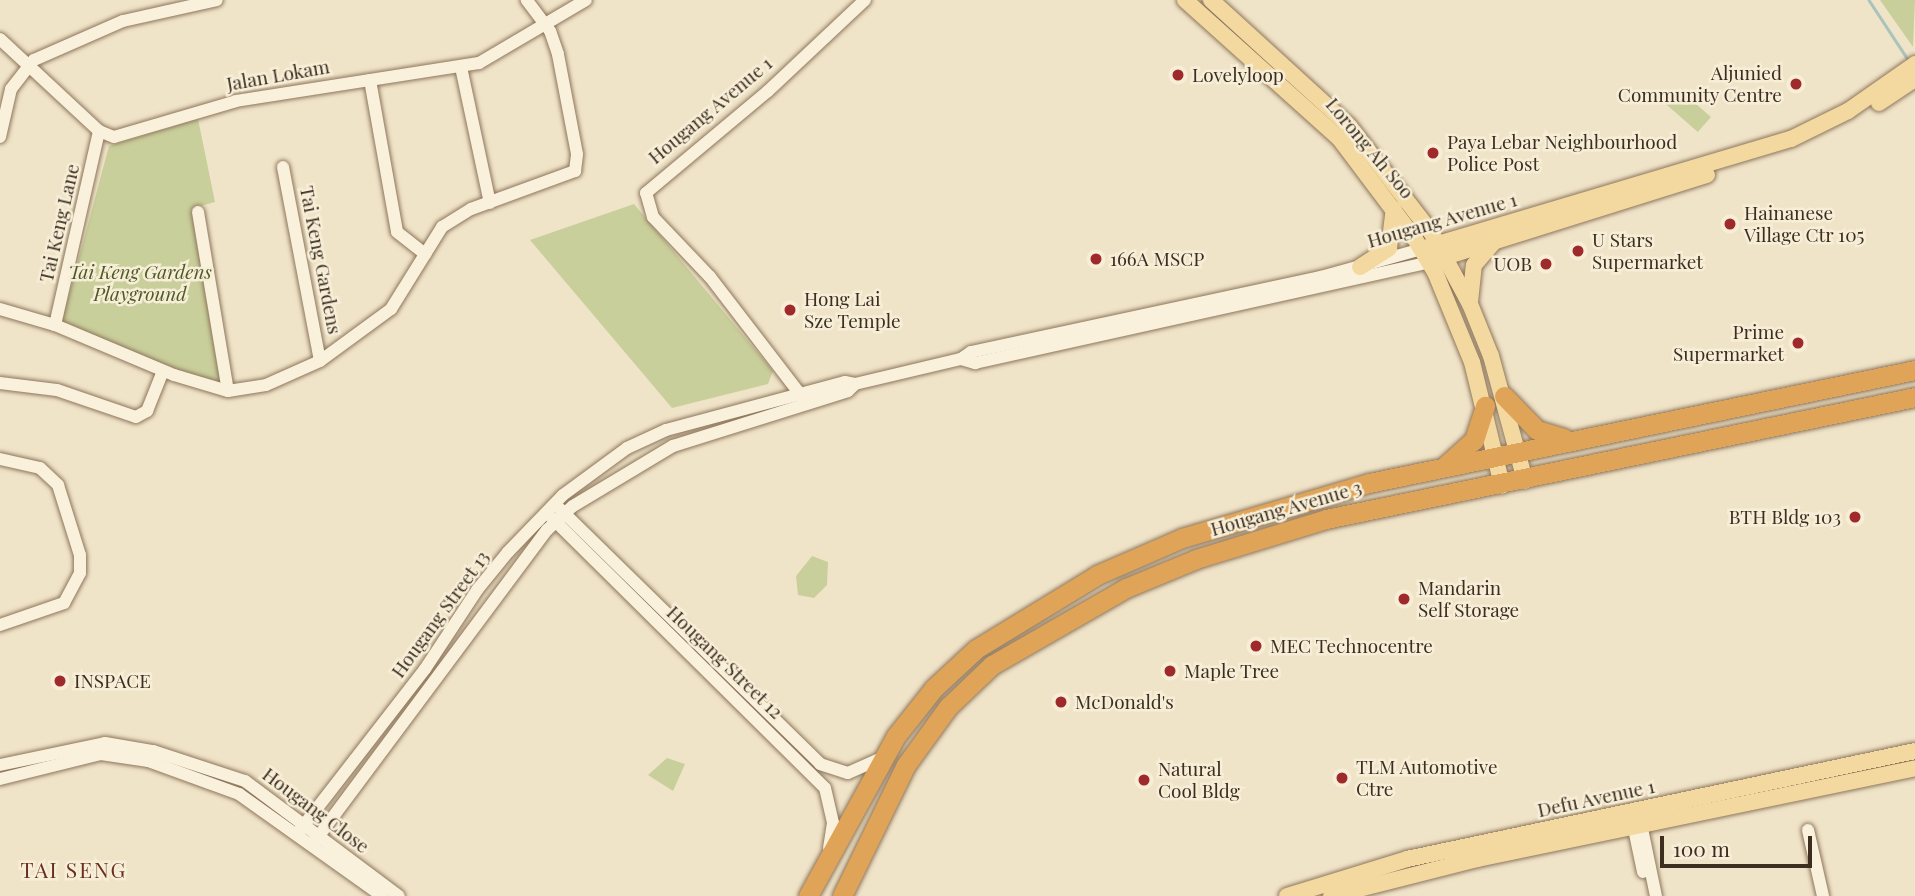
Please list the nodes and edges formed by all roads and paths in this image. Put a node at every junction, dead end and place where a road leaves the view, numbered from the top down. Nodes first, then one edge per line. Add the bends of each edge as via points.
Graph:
1 (216, 0) edge
2 (527, 0) edge
3 (586, 0) edge
4 (865, 0) edge
5 (1185, 0) edge
6 (1211, 0) edge
7 (546, 25) junction
8 (0, 39) edge
9 (28, 65) junction
10 (461, 67) junction
11 (1912, 74) edge
12 (370, 80) junction
13 (99, 131) junction
14 (0, 137) edge
15 (284, 167) dead end
16 (490, 204) junction
17 (1394, 209) junction
18 (198, 212) dead end
19 (1495, 241) junction
20 (1433, 253) junction
21 (425, 254) junction
22 (1360, 267) junction
23 (1470, 304) junction
24 (0, 309) edge
25 (55, 325) junction
26 (961, 359) junction
27 (320, 361) junction
28 (1915, 370) edge
29 (163, 371) junction
30 (0, 383) edge
31 (228, 391) junction
32 (1504, 396) junction
33 (1915, 397) edge
34 (803, 398) junction
35 (1485, 406) junction
36 (730, 411) junction
37 (734, 425) junction
38 (1573, 440) junction
39 (1519, 451) junction
40 (1497, 456) junction
41 (0, 459) edge
42 (1445, 466) junction
43 (1525, 480) junction
44 (1502, 485) junction
45 (550, 506) junction
46 (559, 518) junction
47 (0, 625) edge
48 (1915, 751) edge
49 (887, 755) junction
50 (0, 765) edge
51 (1915, 768) edge
52 (0, 779) edge
53 (1636, 819) junction
54 (301, 829) junction
55 (1808, 830) dead end
56 (316, 841) junction
57 (827, 862) junction
58 (382, 896) edge
59 (399, 896) edge
60 (808, 896) edge
61 (842, 896) edge
62 (1287, 896) edge
63 (1331, 896) edge
64 (1648, 896) edge
65 (1656, 896) edge
66 (1823, 896) edge

1 - 9 street via 123,21
2 - 7 street, Tai Keng Gardens
3 - 7 street, Jalan Lokam
4 - 34 street, Hougang Avenue 1 via 768,91 646,193 653,217 710,277
5 - 17 main road, Lorong Ah Soo via 1339,138
6 - 20 main road, Lorong Ah Soo via 1349,126 1406,195
7 - 10 street, Jalan Lokam via 479,63
7 - 16 street, Tai Keng Gardens via 558,54 577,168 567,177
8 - 9 street
9 - 13 street
9 - 14 street via 11,89
10 - 12 street, Jalan Lokam
10 - 16 street
11 - 19 main road, Hougang Avenue 1 via 1853,119 1794,148
11 - 20 main road, Hougang Avenue 1 via 1791,139
12 - 13 street, Jalan Lokam via 236,101 114,137
12 - 21 street via 397,232
13 - 25 street, Tai Keng Lane
15 - 27 street, Tai Keng Gardens
16 - 21 street, Tai Keng Gardens via 442,227
17 - 20 main road, Lorong Ah Soo
17 - 22 main road via 1389,248
18 - 31 street
19 - 20 main road, Hougang Avenue 1
19 - 23 main road via 1474,265
20 - 22 street, Hougang Avenue 1
20 - 23 main road, Lorong Ah Soo
20 - 26 street, Hougang Avenue 1 via 975,363
20 - 35 main road, Lorong Ah Soo
21 - 27 street, Tai Keng Gardens via 391,309
22 - 26 street, Hougang Avenue 1 via 971,352
23 - 32 main road, Lorong Ah Soo
24 - 25 street, Tai Keng Gardens
25 - 29 street, Tai Keng Gardens
26 - 34 street, Hougang Avenue 1 via 855,384 845,382
27 - 31 street, Tai Keng Gardens via 266,384
28 - 38 highway, Hougang Avenue 3
29 - 30 street via 147,411 136,417 57,390
29 - 31 street, Tai Keng Gardens
32 - 38 highway via 1537,430
32 - 39 main road, Lorong Ah Soo
33 - 43 highway, Hougang Avenue 3
34 - 36 street, Hougang Street 13
34 - 37 street, Hougang Street 13
35 - 40 main road, Lorong Ah Soo
35 - 42 highway via 1474,440
36 - 37 street
36 - 45 street, Hougang Street 13 via 666,430 627,448
37 - 46 street, Hougang Street 13 via 646,458
38 - 39 highway, Hougang Avenue 3
39 - 40 highway, Hougang Avenue 3
39 - 43 main road, Lorong Ah Soo
40 - 42 highway, Hougang Avenue 3
40 - 44 main road, Lorong Ah Soo
41 - 47 street via 40,468 58,485 80,555 78,584 64,603
42 - 49 highway, Hougang Avenue 3 via 1235,521 1097,575 976,649 915,709
43 - 44 highway, Hougang Avenue 3
44 - 61 highway, Hougang Avenue 3 via 1326,519 1254,538 1126,588 1040,634 992,665 928,733 906,765
45 - 46 street, Hougang Street 12
45 - 54 street, Hougang Street 13 via 477,590 425,669
46 - 49 street, Hougang Street 12 via 820,764 848,772
46 - 56 street, Hougang Street 13
46 - 57 street, Hougang Street 12 via 825,788 833,823
48 - 53 main road, Defu Avenue 1
49 - 57 highway, Hougang Avenue 3
50 - 54 street, Hougang Close via 105,743 153,751 245,781
51 - 53 main road, Defu Avenue 1
52 - 54 street, Hougang Close via 101,754 148,761 239,794
53 - 62 main road, Defu Avenue 1 via 1407,859
53 - 63 main road, Defu Avenue 1
53 - 64 street
53 - 65 street
54 - 56 street, Hougang Close
55 - 66 street
56 - 58 street, Hougang Close
56 - 59 street, Hougang Close
57 - 60 highway, Hougang Avenue 3

